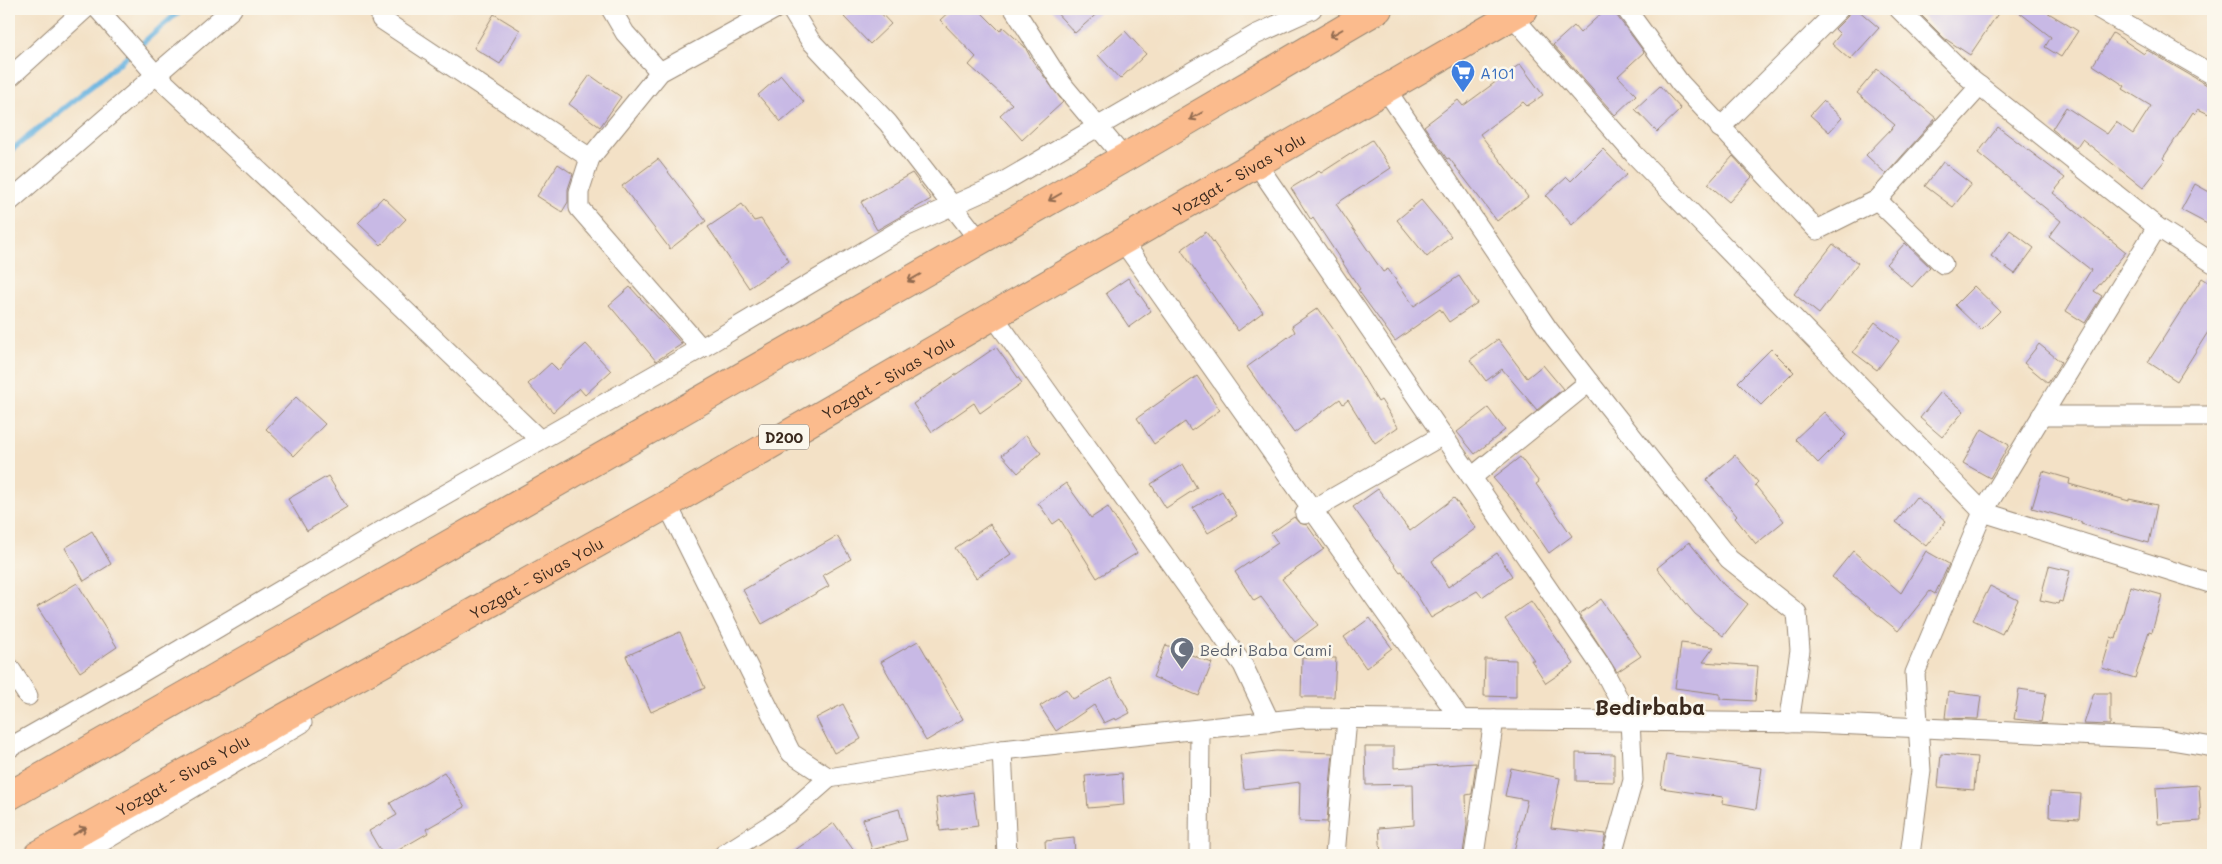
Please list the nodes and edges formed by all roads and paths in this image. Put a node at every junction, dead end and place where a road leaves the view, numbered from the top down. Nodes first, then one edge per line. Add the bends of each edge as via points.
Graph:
1 (85, 9) edge
2 (232, 9) edge
3 (611, 9) edge
4 (775, 9) edge
5 (792, 9) edge
6 (1014, 9) edge
7 (1311, 9) edge
8 (1378, 9) edge
9 (1532, 9) edge
10 (1626, 9) edge
11 (1839, 9) edge
12 (1899, 9) edge
13 (2099, 9) edge
14 (1521, 12) edge
15 (102, 13) edge
16 (381, 19) dead end
17 (660, 72) junction
18 (2213, 74) edge
19 (156, 75) junction
20 (9, 78) edge
21 (1980, 86) junction
22 (1389, 94) junction
23 (1098, 126) junction
24 (1720, 128) junction
25 (590, 158) junction
26 (1124, 158) junction
27 (1261, 170) junction
28 (1877, 200) junction
29 (9, 202) edge
30 (953, 206) junction
31 (2158, 227) junction
32 (979, 240) junction
33 (1127, 247) junction
34 (2213, 263) edge
35 (1943, 264) dead end
36 (997, 321) junction
37 (701, 348) junction
38 (1589, 382) junction
39 (2041, 416) junction
40 (2213, 416) edge
41 (1443, 435) junction
42 (540, 440) junction
43 (1472, 478) junction
44 (669, 508) junction
45 (1309, 512) junction
46 (1983, 512) junction
47 (2213, 584) edge
48 (9, 667) edge
49 (28, 696) dead end
50 (1347, 719) junction
51 (1460, 720) junction
52 (1494, 720) junction
53 (1630, 721) junction
54 (1270, 722) junction
55 (1789, 723) junction
56 (1917, 728) junction
57 (1200, 729) junction
58 (2213, 747) edge
59 (9, 748) edge
60 (1002, 750) junction
61 (829, 778) junction
62 (9, 796) edge
63 (90, 853) edge
64 (38, 855) edge
65 (723, 855) edge
66 (1007, 855) edge
67 (1199, 855) edge
68 (1335, 855) edge
69 (1474, 855) edge
70 (1612, 855) edge
71 (1910, 855) edge

1 - 20 street
2 - 19 street
3 - 17 street via 625,33
4 - 17 street
5 - 30 street via 810,40 888,123
6 - 23 street via 1062,84
7 - 23 street via 1255,35
8 -> 26 highway
9 - 14 street
10 - 24 street via 1680,83
11 - 24 street
12 - 21 street
13 - 18 street
14 - 22 street
14 - 46 street via 1634,154
64 -> 14 highway, Yozgat - Sivas Yolu / D200 via 672,501
15 - 19 street
16 - 25 street
17 - 25 street
19 - 29 street
19 - 42 street
21 - 28 street
21 - 31 street
22 - 27 street
22 - 38 street via 1548,329
23 - 26 street
23 - 30 street via 998,185
24 - 28 street via 1817,230
25 - 37 street via 579,192 579,208
26 -> 32 highway
27 - 33 street
27 - 41 street
28 - 35 street
30 - 32 street
30 - 37 street via 906,227
31 - 34 street
31 - 39 street
32 -> 62 highway
33 - 36 street
33 - 45 street
36 - 44 street
36 - 54 street via 1243,665
37 - 42 street
38 - 43 street
38 - 55 street via 1729,559 1797,613 1800,650
39 - 40 street
39 - 46 street
41 - 43 street
41 - 45 street
42 - 59 street
43 - 53 street via 1603,669
44 - 61 street via 791,752
44 - 63 street via 506,601
45 - 51 street
46 - 47 street
46 - 56 street via 1915,673
48 - 49 street
50 - 51 street
50 - 54 street via 1303,718
50 - 68 street
51 - 52 street
52 - 53 street
52 - 69 street
53 - 55 street
53 - 70 street via 1633,780
54 - 57 street
55 - 56 street
56 - 58 street via 2165,739
56 - 71 street via 1922,770
57 - 60 street
57 - 67 street
60 - 61 street
60 - 66 street
61 - 65 street via 790,813

